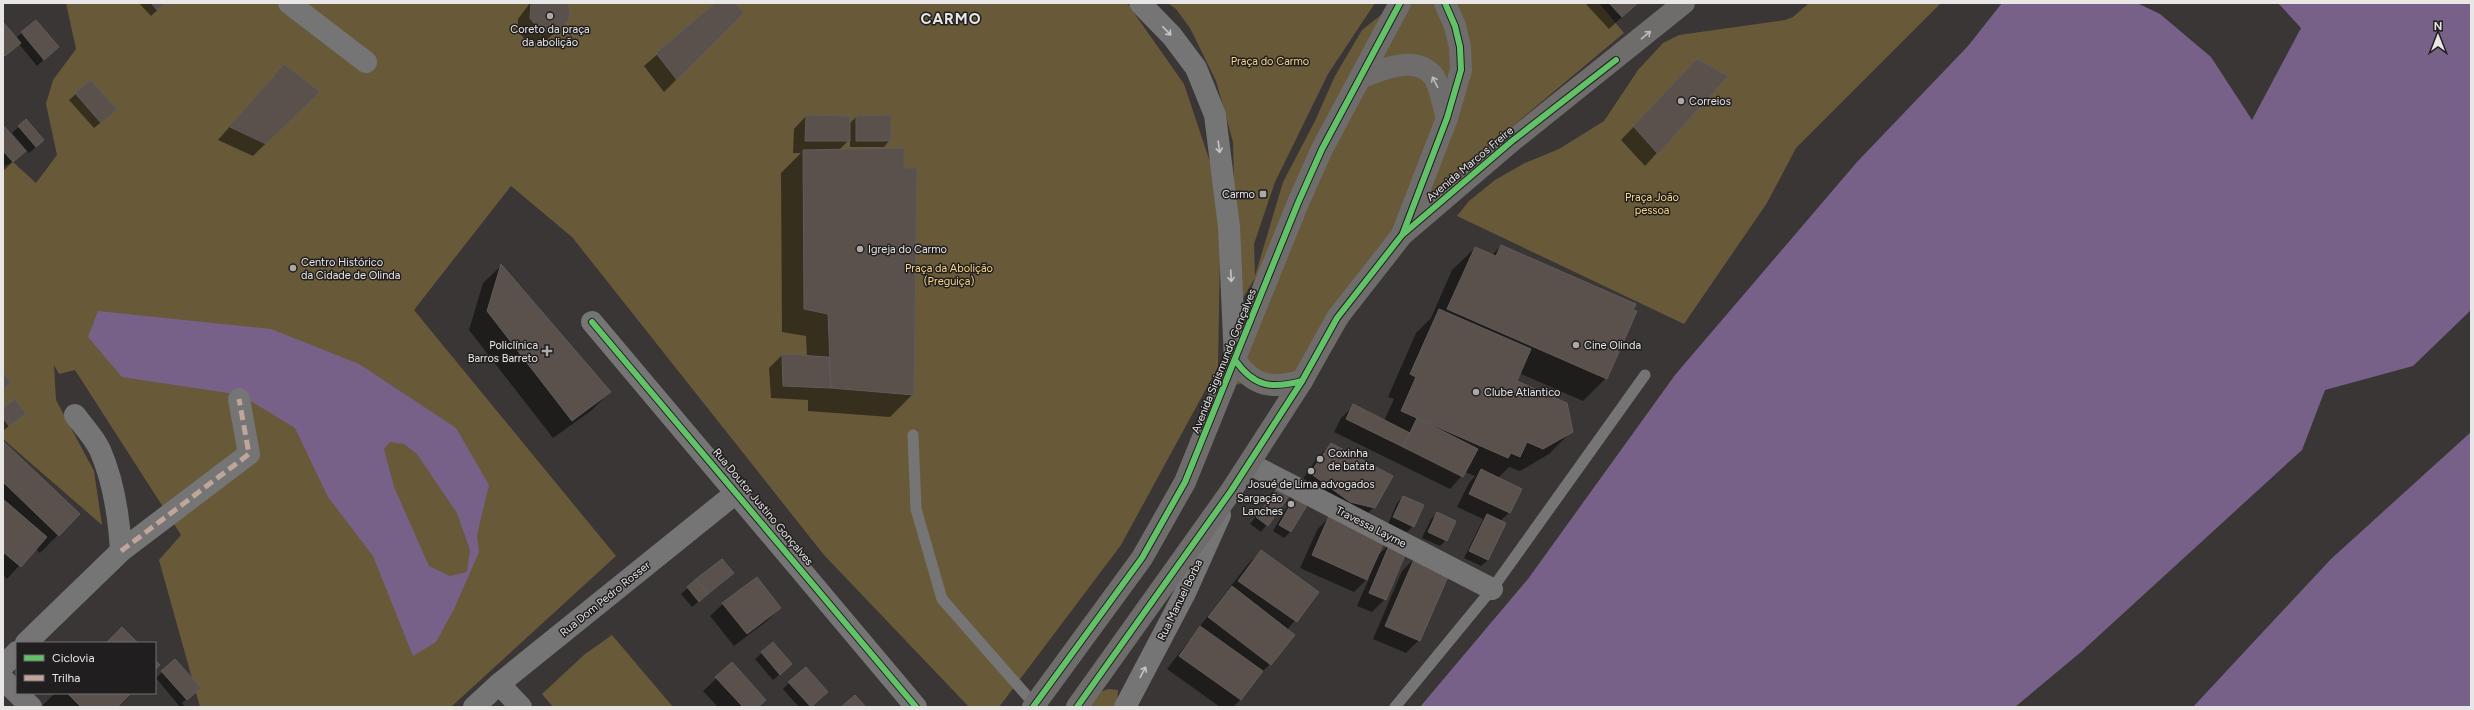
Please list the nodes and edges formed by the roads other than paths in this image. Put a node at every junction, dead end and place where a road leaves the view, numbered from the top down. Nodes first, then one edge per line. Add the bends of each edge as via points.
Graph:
1 (289, 3) edge
2 (1140, 3) edge
3 (1400, 3) edge
4 (1445, 3) edge
5 (1684, 3) edge
6 (366, 62) dead end
7 (1362, 76) junction
8 (1447, 118) junction
9 (1402, 235) junction
10 (592, 322) dead end
11 (1235, 360) junction
12 (1645, 375) dead end
13 (1302, 381) junction
14 (239, 399) dead end
15 (75, 414) dead end
16 (913, 436) dead end
17 (1250, 464) junction
18 (737, 492) junction
19 (1231, 492) junction
20 (121, 551) junction
21 (1492, 589) junction
22 (27, 642) edge
23 (16, 653) edge
24 (3, 666) edge
25 (3, 679) edge
26 (499, 684) junction
27 (16, 692) edge
28 (18, 694) edge
29 (1034, 706) edge
30 (31, 707) edge
31 (474, 707) edge
32 (521, 707) edge
33 (916, 707) edge
34 (1077, 707) edge
35 (1125, 707) edge
36 (1395, 707) edge

1 - 6 street
2 -> 11 street via 1172,36 1196,68 1215,115 1229,227
3 - 7 main road, Avenida Sigismundo Gonçalves
4 - 8 main road via 1455,26 1460,47 1461,70
9 -> 5 main road, Avenida Marcos Freire via 1512,141
8 -> 7 main road via 1434,77 1424,69 1394,65
7 - 11 main road, Avenida Sigismundo Gonçalves via 1322,149
8 - 9 main road
9 - 13 main road, Avenida Marcos Freire via 1337,318
10 - 18 street, Rua Doutor Justino Gonçalves
11 - 13 main road via 1253,380 1286,385
11 - 29 main road, Avenida Sigismundo Gonçalves via 1185,482 1142,558
12 - 21 lane
13 - 17 main road
14 - 20 street via 249,454
15 - 20 street via 99,449 112,485 119,514
16 - 29 lane via 916,508 942,599
17 - 19 main road
17 - 21 street, Travessa Layme
18 - 26 street, Rua Dom Pedro Rosser
18 - 33 street, Rua Doutor Justino Gonçalves
19 - 34 main road
35 -> 19 street, Rua Manuel Borba via 1185,593
20 - 22 street
21 - 36 lane
23 - 24 street
25 - 27 street
26 - 31 street, Rua Dom Pedro Rosser
26 - 32 street
28 - 30 street

